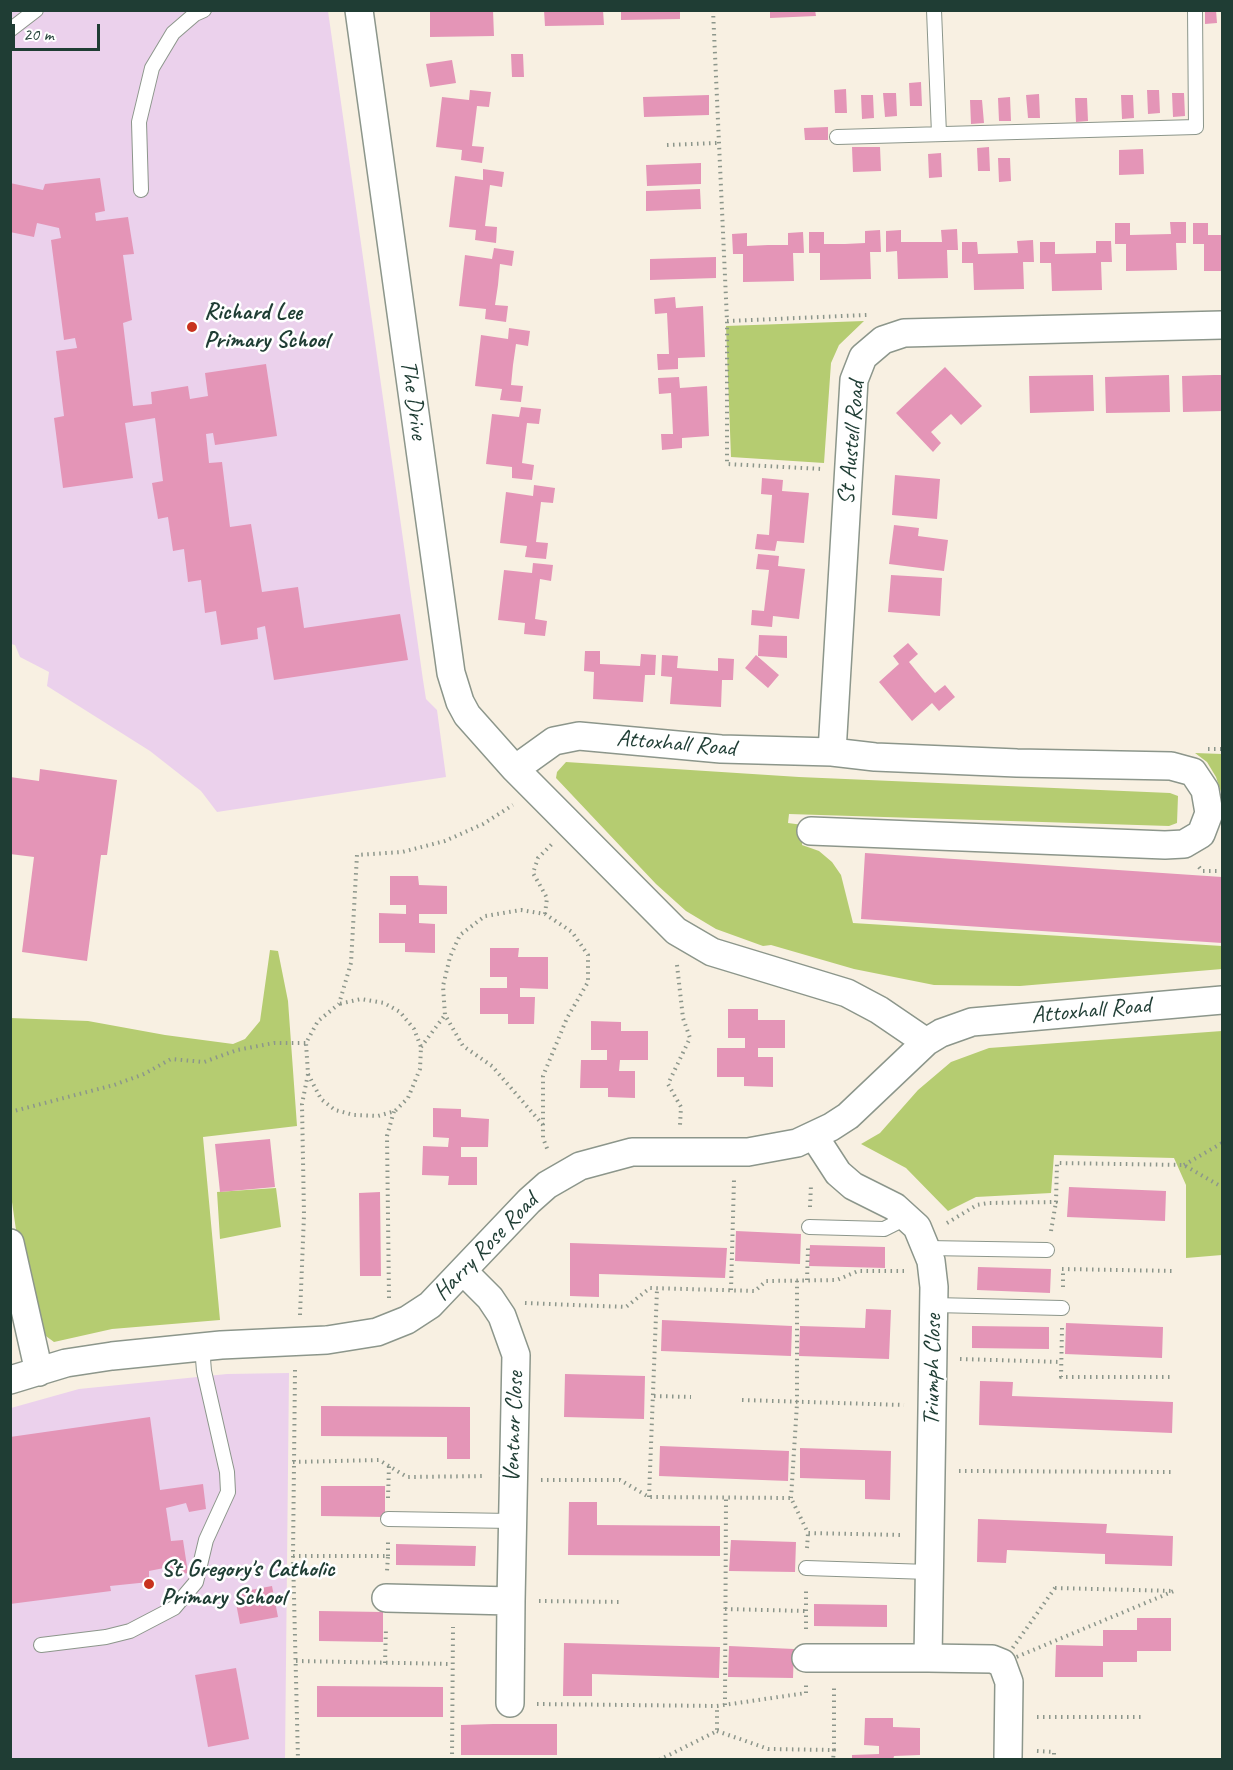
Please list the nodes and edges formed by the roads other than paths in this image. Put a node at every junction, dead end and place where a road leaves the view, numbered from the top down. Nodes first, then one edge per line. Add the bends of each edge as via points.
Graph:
1 (36, 10) edge
2 (204, 10) edge
3 (358, 10) edge
4 (934, 10) edge
5 (1194, 10) edge
6 (10, 30) edge
7 (939, 134) junction
8 (837, 137) dead end
9 (141, 190) dead end
10 (1222, 325) edge
11 (832, 752) junction
12 (524, 778) junction
13 (811, 831) dead end
14 (1222, 1000) edge
15 (926, 1042) junction
16 (814, 1136) junction
17 (809, 1227) dead end
18 (919, 1234) junction
19 (10, 1243) edge
20 (1047, 1251) road end
21 (463, 1271) junction
22 (934, 1305) junction
23 (1062, 1308) road end
24 (202, 1347) junction
25 (39, 1372) junction
26 (10, 1380) edge
27 (388, 1519) dead end
28 (512, 1521) junction
29 (806, 1568) road end
30 (929, 1572) junction
31 (386, 1598) road end
32 (511, 1601) junction
33 (41, 1645) dead end
34 (806, 1658) road end
35 (928, 1658) junction
36 (510, 1703) road end
37 (1008, 1757) dead end

1 - 6 lane
2 - 9 lane via 173,33 152,68 139,122
3 - 12 street, The Drive via 451,673 467,715
4 - 7 lane
5 - 7 lane via 1196,127
7 - 8 lane
10 - 11 street, St Austell Road via 904,333 882,340 863,357 854,380
11 - 12 street, Attoxhall Road via 721,749 579,736 554,741
11 - 13 street, Attoxhall Road via 1017,763 1171,766 1193,772 1205,790 1209,813 1201,834 1185,844 1165,846
12 - 15 street via 676,932 712,952 847,993
14 - 15 street, Attoxhall Road via 990,1019 957,1026
15 - 16 street, Harry Rose Road via 848,1116
16 - 18 street via 838,1173 853,1186 895,1207
16 - 21 street, Harry Rose Road via 776,1148 734,1152 618,1154 564,1174 529,1201
17 - 18 lane via 884,1228
18 - 20 lane
18 - 22 street, Triumph Close via 933,1273
19 - 25 street
21 - 24 street, Harry Rose Road via 430,1305 407,1320 360,1336
21 - 28 street, Ventnor Close via 502,1316 516,1355
22 - 23 lane
22 - 30 street, Triumph Close
24 - 25 street, Harry Rose Road via 66,1363
24 - 33 lane via 228,1492 206,1540 196,1582 174,1608 130,1631
25 - 26 street, Harry Rose Road
27 - 28 lane
28 - 32 street, Ventnor Close
29 - 30 lane
30 - 35 street, Triumph Close
31 - 32 street
32 - 36 street, Ventnor Close
34 - 35 street
35 - 37 street via 992,1659 1002,1664 1009,1682

